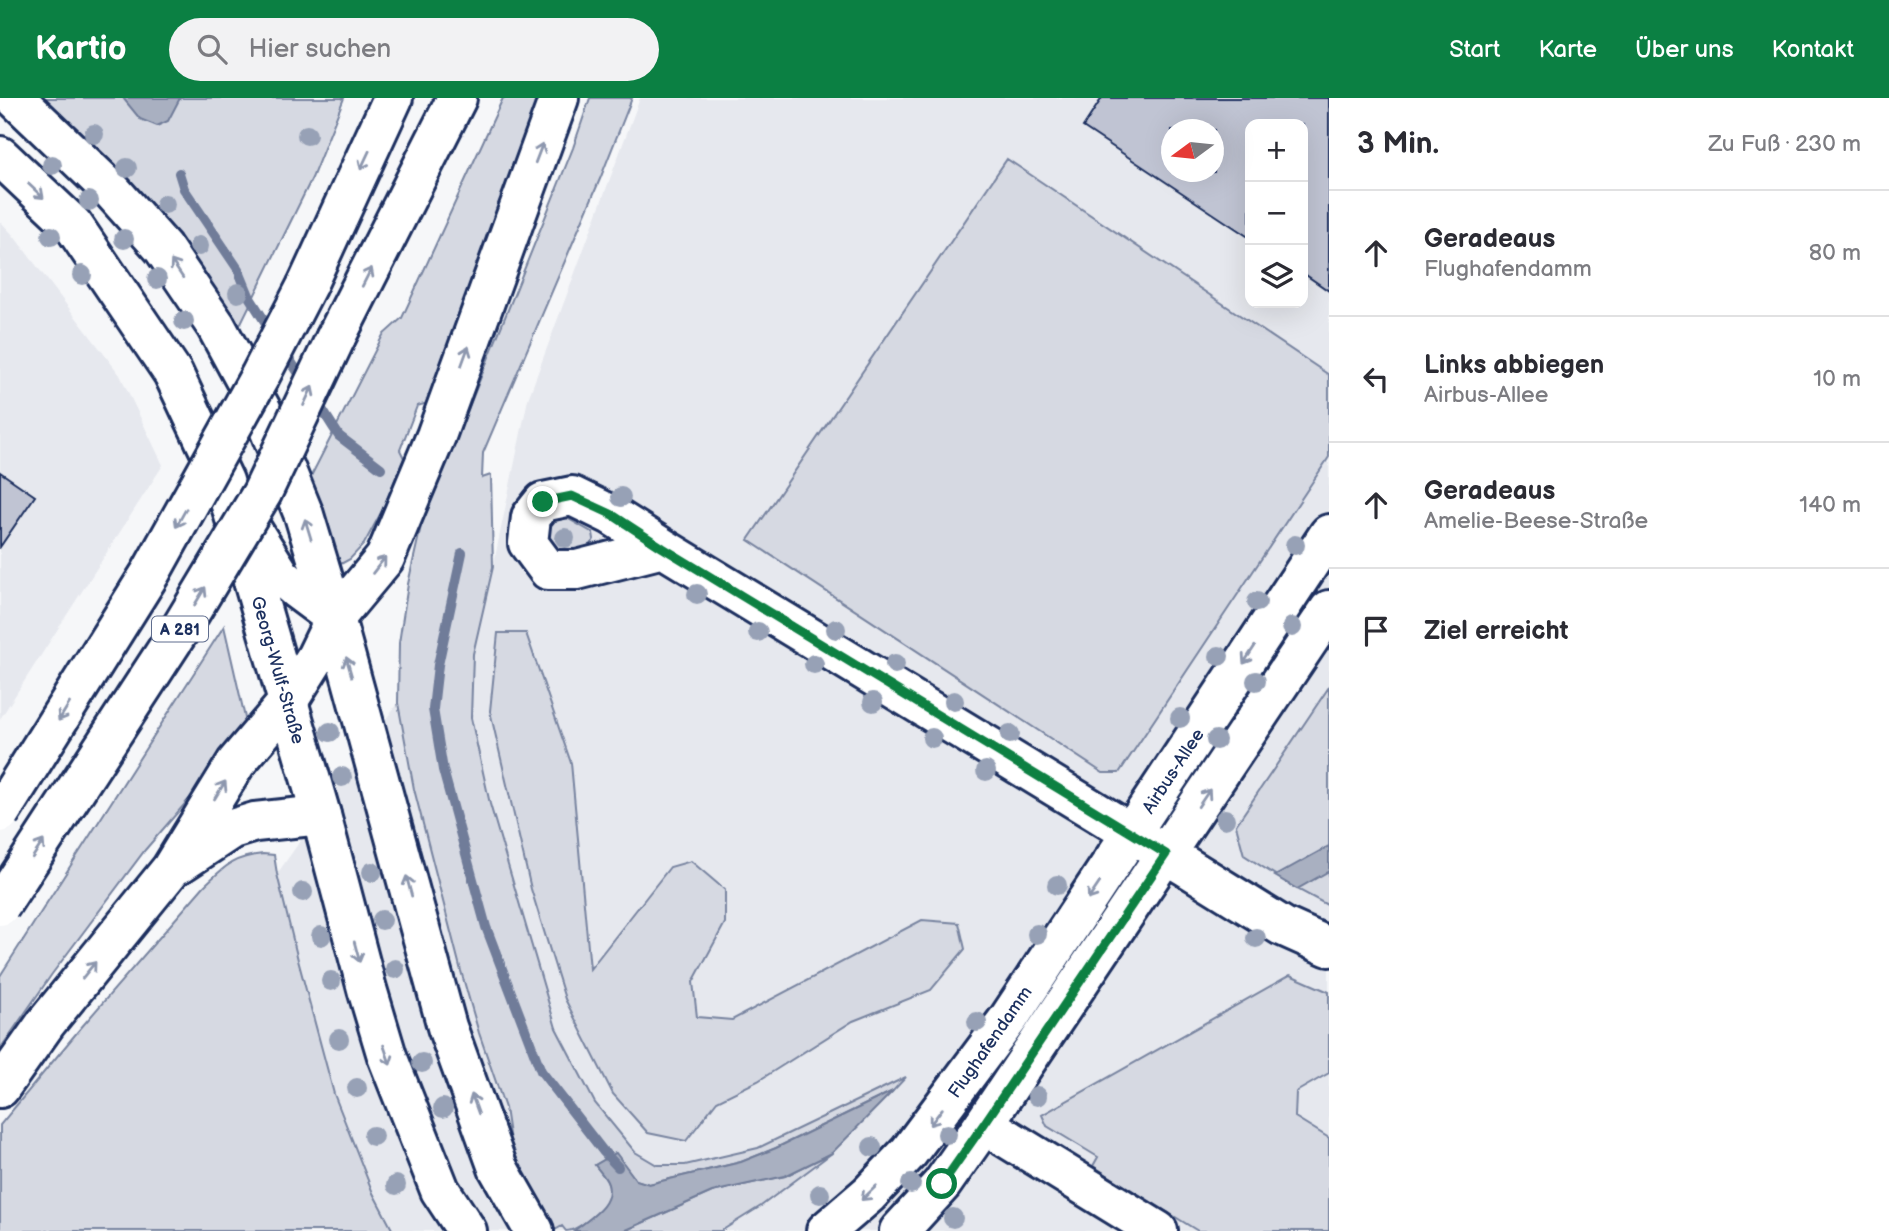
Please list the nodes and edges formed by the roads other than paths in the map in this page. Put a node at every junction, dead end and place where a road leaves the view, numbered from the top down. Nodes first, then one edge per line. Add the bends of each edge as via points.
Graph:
1 (15, 98) edge
2 (393, 98) edge
3 (457, 98) edge
4 (559, 98) edge
5 (0, 156) edge
6 (223, 481) junction
7 (1329, 534) edge
8 (663, 548) dead end
9 (1329, 610) edge
10 (335, 618) junction
11 (287, 703) junction
12 (0, 813) edge
13 (321, 815) junction
14 (1132, 834) junction
15 (1166, 854) junction
16 (171, 869) junction
17 (0, 906) edge
18 (1329, 947) edge
19 (0, 1087) edge
20 (984, 1124) junction
21 (440, 1190) junction
22 (448, 1231) edge
23 (467, 1231) edge
24 (534, 1231) edge
25 (826, 1231) edge
26 (899, 1231) edge
27 (1158, 1231) edge

10 -> 1 main road via 304,514 261,409 216,326 163,248 113,192
2 -> 12 main road, A 281, bridge via 260,376 151,572
17 -> 3 main road, A 281, bridge via 174,639 262,493
10 -> 4 main road via 385,558 399,527
5 -> 6 main road, Georg-Wulf-Straße via 73,225 173,373
6 - 10 main road via 281,576
6 - 11 main road, Georg-Wulf-Straße
7 -> 14 main road, Airbus-Allee
8 - 14 main road
15 -> 9 main road
10 - 11 main road
24 -> 10 main road via 498,1168 447,1027
11 - 13 main road, Georg-Wulf-Straße
16 -> 11 main road via 236,763
13 - 16 main road via 232,829
13 -> 21 main road, Georg-Wulf-Straße via 387,1056
14 - 15 main road, Airbus-Allee
14 -> 25 main road, Flughafendamm via 1009,1018 909,1152
15 - 18 main road, Airbus-Allee via 1282,926
15 - 20 main road
19 -> 16 main road
20 - 26 main road via 942,1184
20 - 27 main road
21 - 22 main road
21 - 23 main road, Georg-Wulf-Straße

